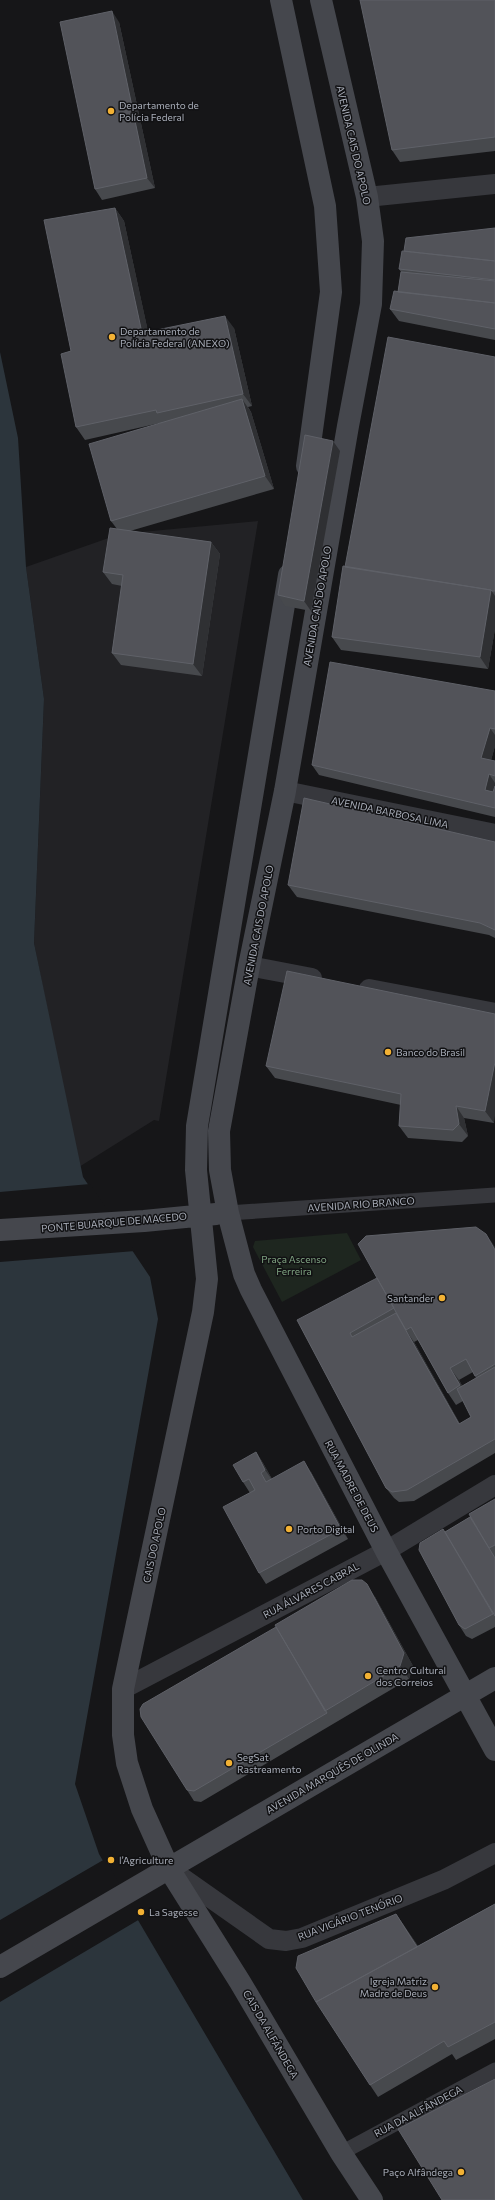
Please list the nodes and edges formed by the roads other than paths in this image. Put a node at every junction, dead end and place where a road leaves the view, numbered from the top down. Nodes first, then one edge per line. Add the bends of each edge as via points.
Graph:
1 (281, 0) edge
2 (321, 0) edge
3 (495, 184) edge
4 (367, 197) junction
5 (304, 488) edge
6 (292, 558) edge
7 (285, 791) junction
8 (495, 834) edge
9 (249, 966) junction
10 (495, 1013) edge
11 (495, 1194) edge
12 (228, 1213) junction
13 (202, 1215) junction
14 (0, 1230) edge
15 (495, 1485) edge
16 (386, 1551) junction
17 (495, 1678) edge
18 (123, 1689) junction
19 (465, 1695) junction
20 (495, 1750) edge
21 (495, 1853) edge
22 (169, 1869) junction
23 (0, 1967) edge
24 (495, 2070) edge
25 (341, 2153) junction
26 (372, 2200) edge

1 - 5 main road via 325,206 330,292
2 - 4 main road, AVENIDA CAIS DO APOLO
3 - 4 street
4 - 7 main road, AVENIDA CAIS DO APOLO via 373,241 371,304
6 - 13 main road via 197,1126 196,1170
7 - 8 street, AVENIDA BARBOSA LIMA
7 - 9 main road, AVENIDA CAIS DO APOLO
9 - 10 street
9 - 12 main road, AVENIDA CAIS DO APOLO via 220,1131 220,1170
11 - 12 street, AVENIDA RIO BRANCO
12 - 13 main road, PONTE BUARQUE DE MACEDO
12 - 16 main road, RUA MADRE DE DEUS via 244,1274 251,1290
13 - 14 main road, PONTE BUARQUE DE MACEDO
13 - 18 main road, CAIS DO APOLO via 207,1278 203,1312
15 - 16 street, RUA ÁLVARES CABRAL
16 - 18 street, RUA ÁLVARES CABRAL
16 - 19 main road, RUA MADRE DE DEUS
17 - 19 main road, AVENIDA MARQUÊS DE OLINDA
18 - 22 main road, CAIS DO APOLO via 123,1735 127,1763 142,1809
19 - 20 main road, RUA MADRE DE DEUS
19 - 22 main road, AVENIDA MARQUÊS DE OLINDA
21 - 22 street, RUA VIGÁRIO TENÓRIO via 443,1880 302,1938 286,1940 269,1939
22 - 23 main road, AVENIDA MARQUÊS DE OLINDA
22 - 25 main road, CAIS DA ALFÂNDEGA via 240,1982
24 - 25 street, RUA DA ALFÂNDEGA
25 - 26 main road, CAIS DA ALFÂNDEGA

